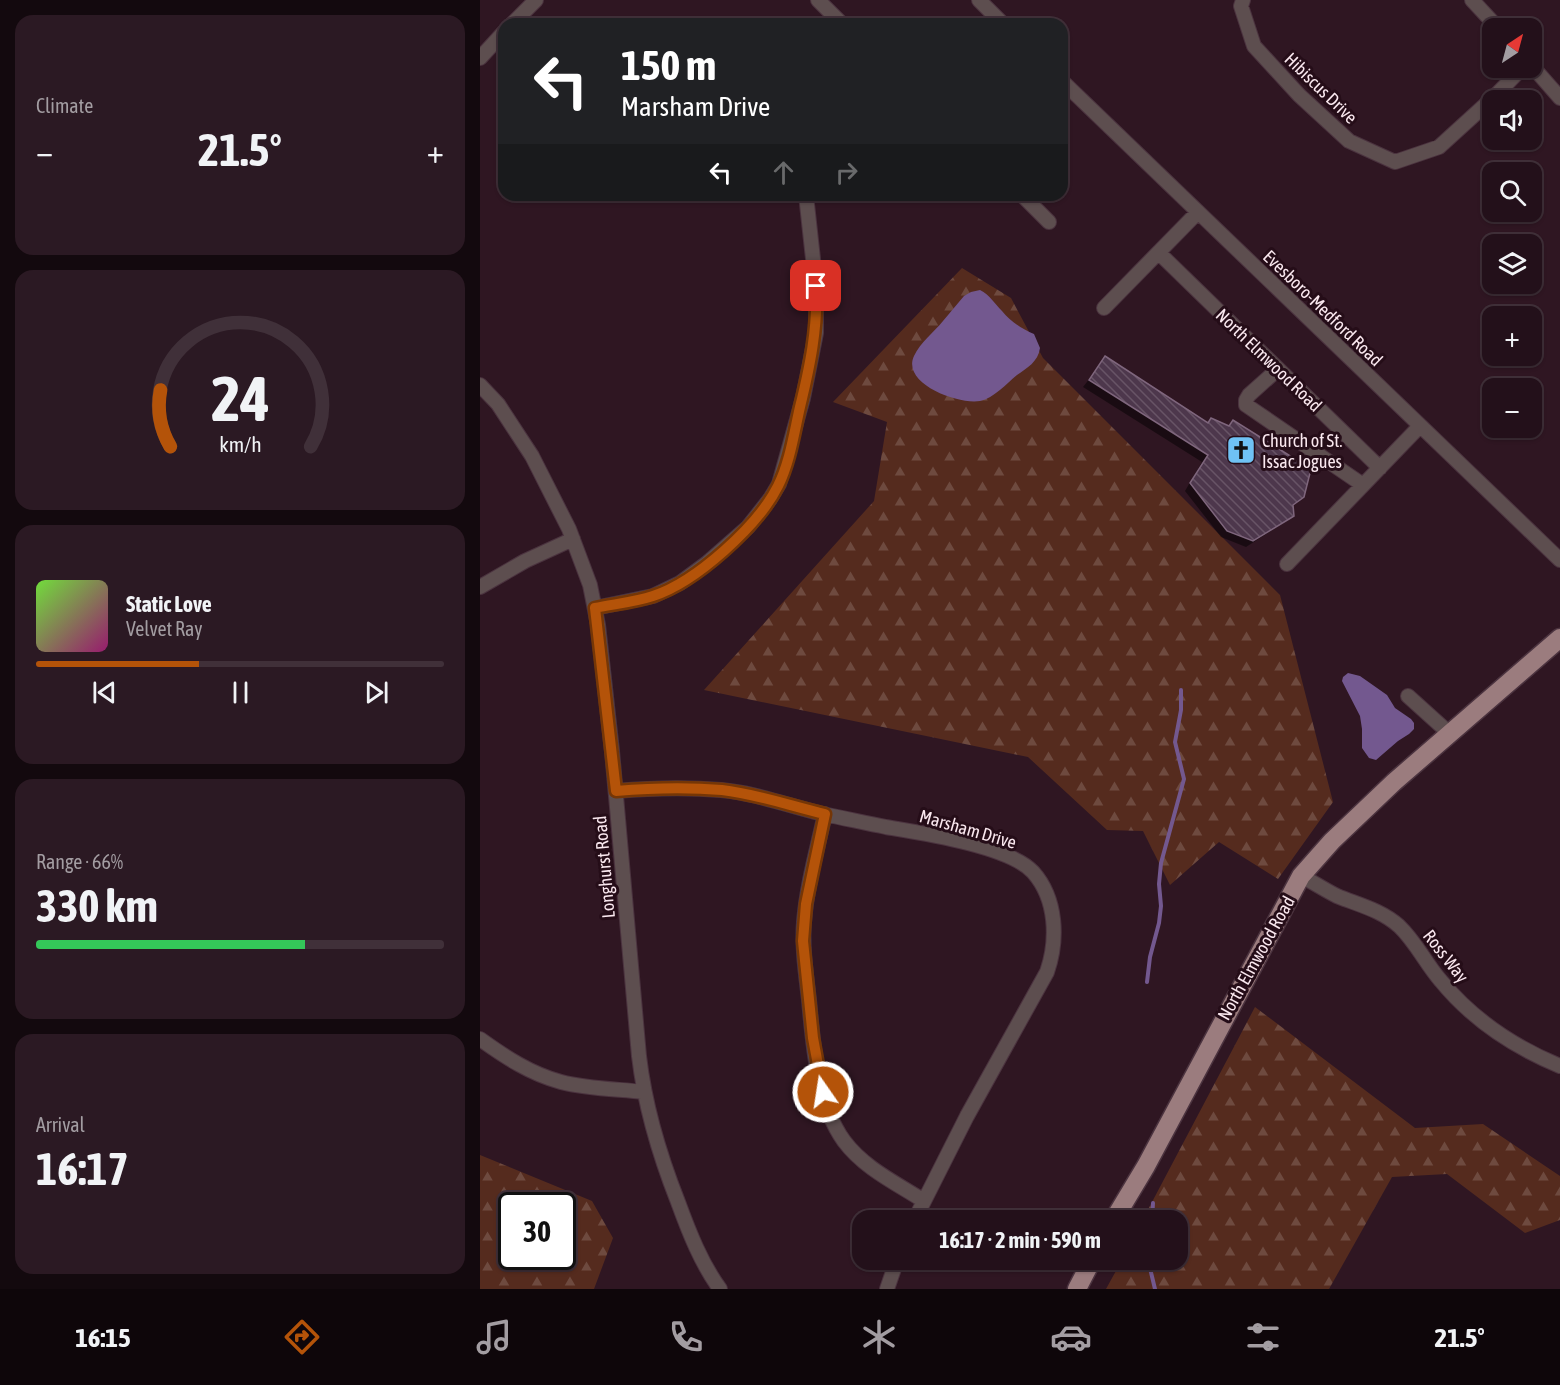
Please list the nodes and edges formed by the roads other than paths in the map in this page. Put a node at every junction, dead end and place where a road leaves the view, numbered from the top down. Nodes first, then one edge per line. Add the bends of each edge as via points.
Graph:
1 (536, 0) edge
2 (818, 0) edge
3 (978, 0) edge
4 (1243, 0) edge
5 (1472, 0) edge
6 (518, 18) edge
7 (836, 18) edge
8 (997, 18) edge
9 (1489, 18) edge
10 (498, 38) edge
11 (480, 58) edge
12 (1542, 77) edge
13 (1512, 78) edge
14 (1068, 87) edge
15 (1560, 98) edge
16 (807, 201) edge
17 (1028, 201) edge
18 (1198, 212) junction
19 (1048, 222) dead end
20 (1158, 253) junction
21 (1104, 308) dead end
22 (1278, 369) junction
23 (480, 385) edge
24 (1420, 426) junction
25 (1380, 468) junction
26 (1364, 485) junction
27 (573, 539) junction
28 (1560, 560) edge
29 (1287, 564) dead end
30 (480, 587) edge
31 (595, 608) junction
32 (1560, 638) edge
33 (1408, 696) dead end
34 (1449, 733) junction
35 (616, 791) junction
36 (825, 814) junction
37 (1301, 876) junction
38 (480, 1039) edge
39 (1560, 1066) edge
40 (644, 1092) junction
41 (924, 1201) junction
42 (920, 1210) edge
43 (1120, 1210) edge
44 (894, 1270) edge
45 (1087, 1270) edge
46 (720, 1289) edge
47 (887, 1289) edge
48 (1077, 1289) edge

1 - 6 street
2 - 7 street
3 - 8 street
4 - 13 street, Hibiscus Drive via 1241,6 1254,46 1299,95 1349,141 1395,162 1439,147
5 - 9 street
10 - 11 street
12 - 15 street
14 - 18 street, Evesboro-Medford Road
16 - 31 street via 816,286 816,333 779,484 748,527 680,584 653,596
17 - 19 street
18 - 20 street
18 - 24 street, Evesboro-Medford Road
20 - 21 street
20 - 22 street, North Elmwood Road
22 - 25 street, North Elmwood Road
22 - 26 street via 1249,395 1246,405
23 - 27 street, Longhurst Road via 522,438
24 - 25 street
24 - 28 street, Evesboro-Medford Road
25 - 26 street
26 - 29 street
27 - 30 street
27 - 31 street, Longhurst Road
31 - 35 street, Longhurst Road
32 - 34 main road, North Elmwood Road
33 - 34 street
34 - 37 main road, North Elmwood Road via 1332,841
35 - 36 street, Marsham Drive via 658,787 723,790
35 - 40 street, Longhurst Road
36 - 41 street via 806,904 803,941 819,1074 828,1109 843,1140 865,1162
36 - 41 street, Marsham Drive via 1006,855 1032,872 1051,912 1054,941 1047,972
37 - 39 street, Ross Way via 1388,917 1442,983 1476,1017 1533,1054
37 - 43 main road, North Elmwood Road
38 - 40 street via 544,1076 577,1085
40 - 46 street, Longhurst Road via 657,1146 689,1233
41 - 42 street, Marsham Drive
44 - 47 street
45 - 48 main road

